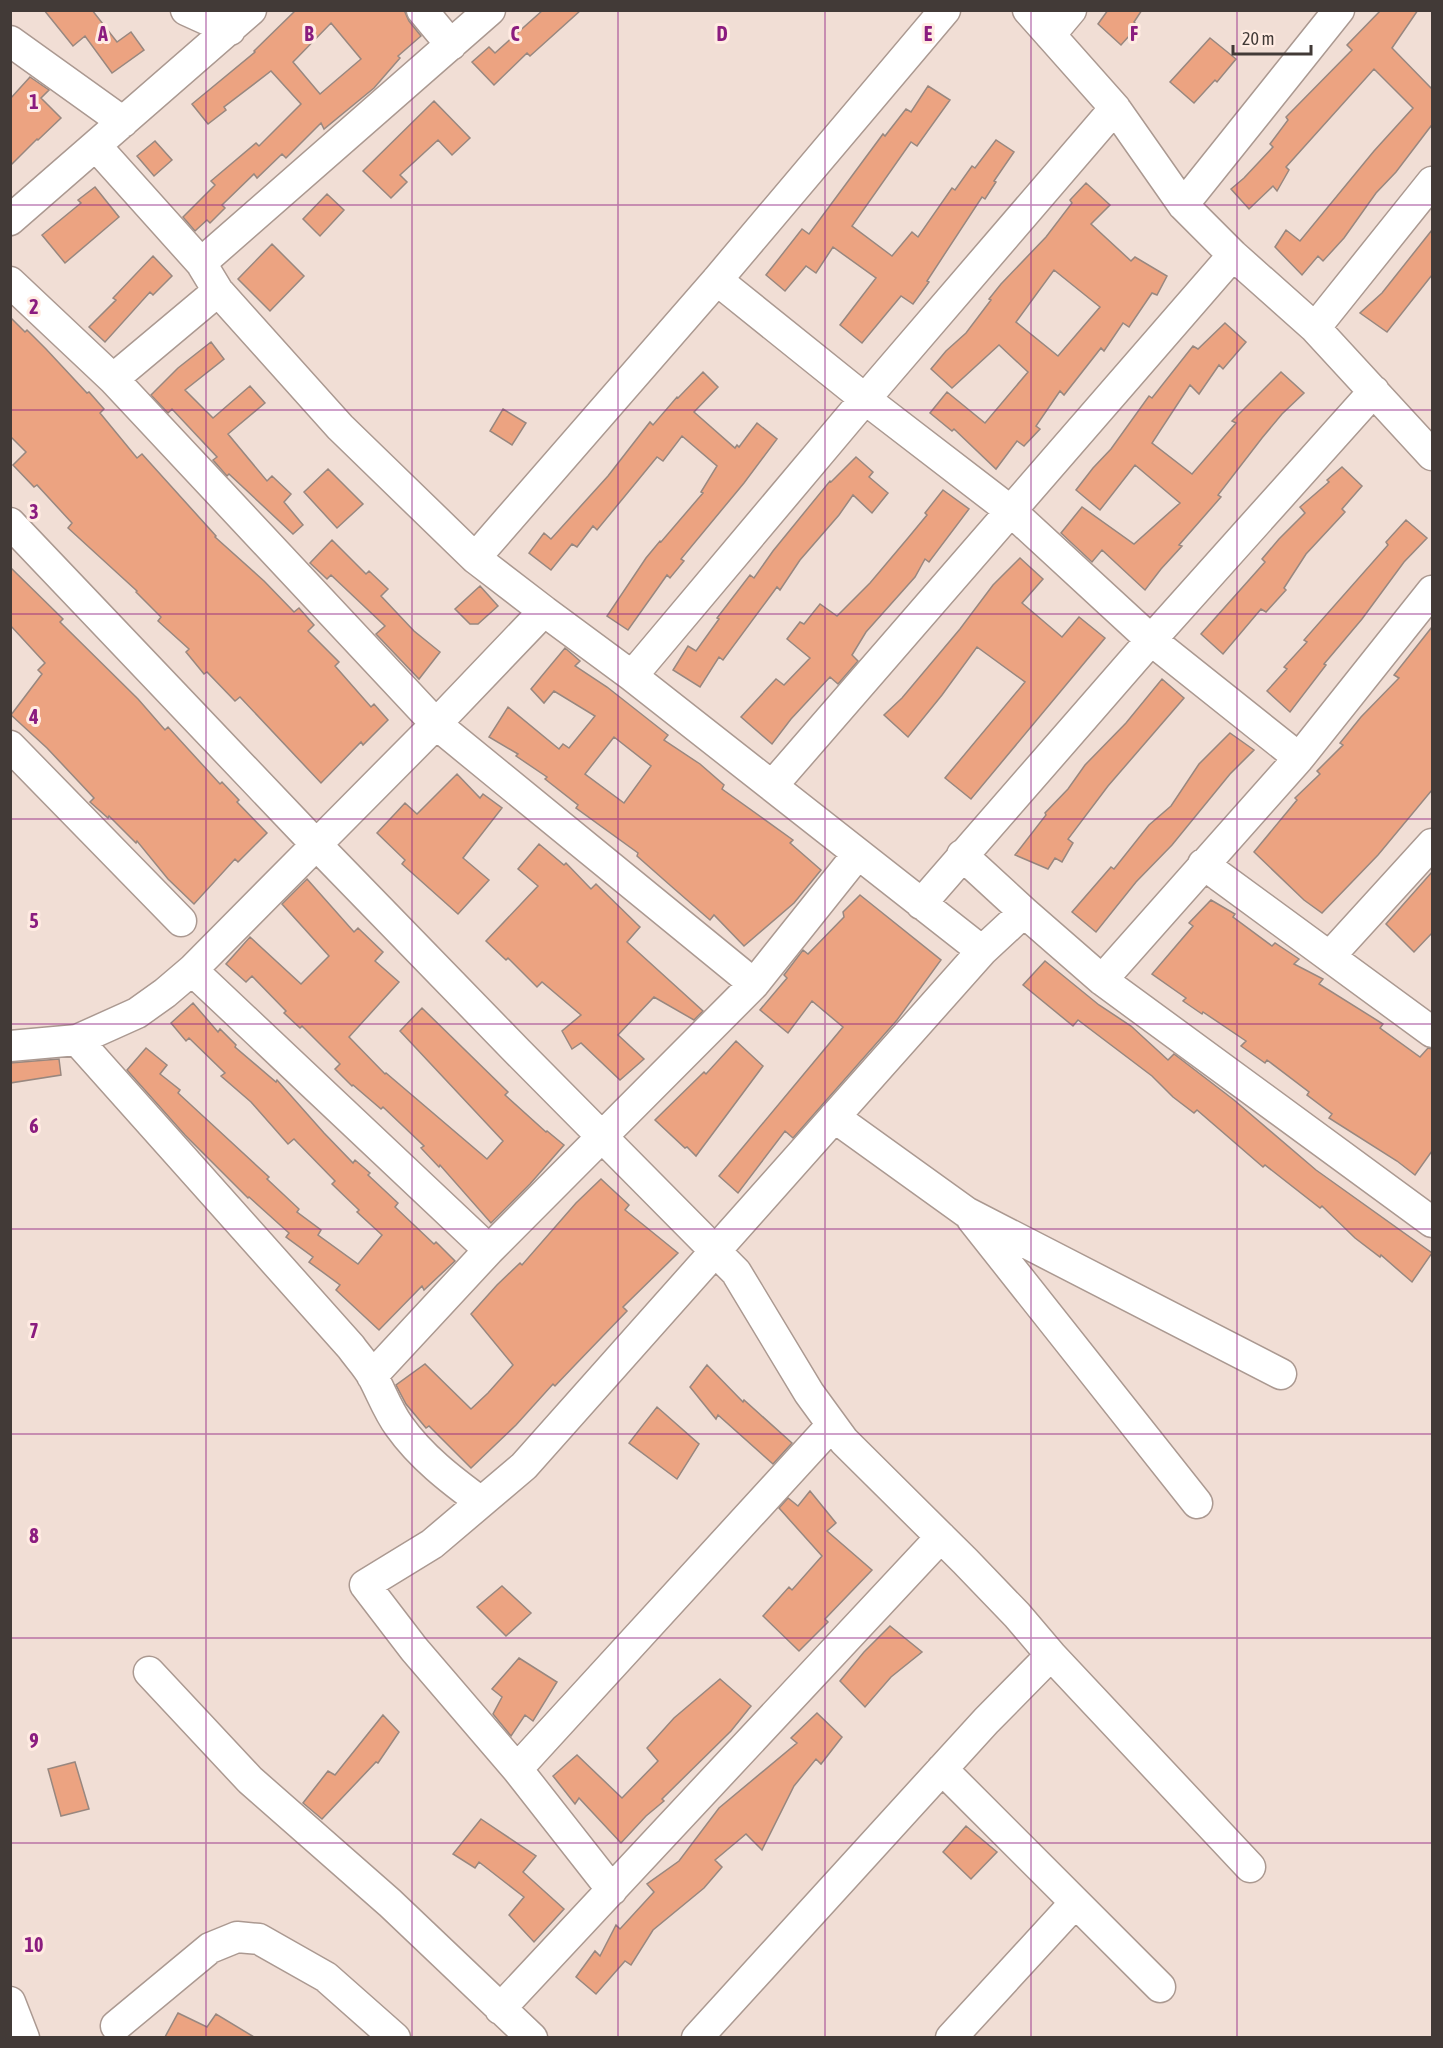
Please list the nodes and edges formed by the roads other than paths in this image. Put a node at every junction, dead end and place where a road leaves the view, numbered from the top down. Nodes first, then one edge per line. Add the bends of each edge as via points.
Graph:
1 (186, 10) edge
2 (422, 10) edge
3 (490, 10) edge
4 (945, 10) edge
5 (1028, 10) edge
6 (1071, 10) edge
7 (1339, 10) edge
8 (240, 20) edge
9 (1050, 35) junction
10 (10, 41) edge
11 (451, 45) junction
12 (1115, 108) junction
13 (123, 122) junction
14 (96, 146) junction
15 (1432, 182) edge
16 (1182, 204) junction
17 (10, 220) edge
18 (1233, 255) junction
19 (201, 263) junction
20 (717, 280) junction
21 (10, 282) edge
22 (219, 291) junction
23 (1315, 328) junction
24 (113, 379) junction
25 (1374, 391) junction
26 (865, 399) junction
27 (1432, 455) edge
28 (1012, 512) junction
29 (10, 523) edge
30 (475, 558) junction
31 (1432, 591) edge
32 (544, 611) junction
33 (1151, 640) junction
34 (632, 676) junction
35 (436, 724) junction
36 (10, 746) edge
37 (1299, 758) junction
38 (772, 786) junction
39 (317, 844) junction
40 (1432, 844) edge
41 (857, 855) junction
42 (962, 855) junction
43 (1203, 864) junction
44 (921, 904) junction
45 (1024, 912) junction
46 (181, 921) dead end
47 (982, 951) junction
48 (1330, 956) junction
49 (192, 970) junction
50 (1102, 980) junction
51 (753, 984) junction
52 (1432, 1032) edge
53 (77, 1040) junction
54 (10, 1046) edge
55 (834, 1117) junction
56 (601, 1136) junction
57 (966, 1212) junction
58 (1432, 1222) edge
59 (489, 1250) junction
60 (716, 1251) junction
61 (1281, 1374) dead end
62 (372, 1376) junction
63 (832, 1425) junction
64 (481, 1502) junction
65 (1197, 1503) dead end
66 (941, 1537) junction
67 (1051, 1655) junction
68 (149, 1672) dead end
69 (517, 1769) junction
70 (942, 1769) junction
71 (1250, 1867) dead end
72 (612, 1890) junction
73 (1074, 1904) junction
74 (1160, 1987) dead end
75 (10, 2002) edge
76 (500, 2009) junction
77 (968, 2031) edge
78 (118, 2034) edge
79 (24, 2037) edge
80 (395, 2037) edge
81 (532, 2037) edge
82 (697, 2037) edge

1 - 8 street
2 - 11 street
3 - 11 street
4 - 20 street
5 - 9 street
6 - 9 street
7 - 16 street
8 - 13 street
9 - 12 street
10 - 13 street
11 - 19 street
12 - 16 street
12 - 26 street
13 - 14 street
14 - 17 street
14 - 19 street
15 - 23 street
16 - 18 street
18 - 23 street
18 - 28 street
19 - 22 street
20 - 26 street
20 - 30 street
21 - 24 street
22 - 24 street
22 - 30 street via 340,427
23 - 25 street
24 - 35 street
25 - 27 street
25 - 33 street
26 - 28 street
26 - 34 street
28 - 33 street
28 - 38 street
29 - 39 street
30 - 32 street
31 - 37 street
32 - 34 street
32 - 35 street
33 - 37 street
33 - 42 street
34 - 38 street
35 - 39 street
35 - 51 street
36 - 46 street
37 - 43 street
38 - 41 street
39 - 49 street
39 - 56 street
40 - 48 street
41 - 44 street
41 - 51 street
42 - 44 street
42 - 45 street
43 - 48 street
43 - 50 street
44 - 47 street
45 - 47 street
45 - 50 street
47 - 55 street
48 - 52 street
49 - 53 street via 137,1012
49 - 59 street
50 - 58 street
51 - 56 street
53 - 54 street
53 - 62 street via 314,1303
55 - 57 street
55 - 60 street
56 - 59 street
56 - 60 street
57 - 61 street
57 - 65 street
59 - 62 street
60 - 63 street via 736,1272
60 - 64 street via 524,1466
62 - 64 street via 384,1402 415,1446
63 - 66 street
63 - 69 street
64 - 69 street via 432,1544 365,1585
66 - 67 street
66 - 72 street
67 - 70 street
67 - 71 street
68 - 76 street via 250,1780 390,1903
69 - 72 street
70 - 73 street
70 - 82 street
72 - 76 street
73 - 74 street
73 - 77 street
75 - 79 street
76 - 81 street
78 - 80 street via 210,1948 237,1937 259,1939 327,1977

